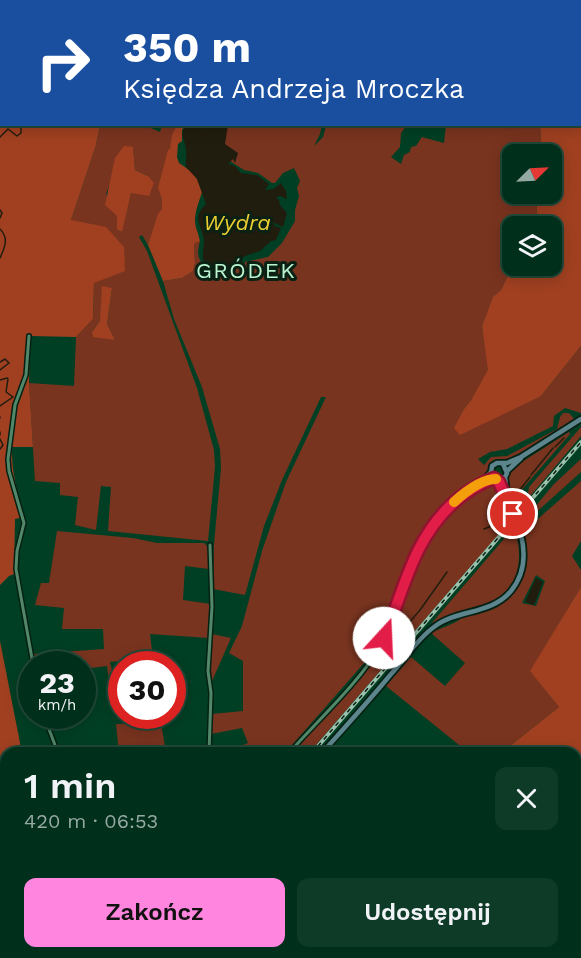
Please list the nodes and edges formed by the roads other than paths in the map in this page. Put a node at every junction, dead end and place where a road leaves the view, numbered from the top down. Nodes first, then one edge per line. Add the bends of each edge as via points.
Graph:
1 (29, 336) dead end
2 (581, 419) edge
3 (522, 458) junction
4 (503, 464) junction
5 (507, 471) junction
6 (490, 472) junction
7 (505, 477) junction
8 (496, 479) junction
9 (477, 485) junction
10 (507, 497) junction
11 (210, 545) dead end
12 (31, 651) edge
13 (49, 729) edge
14 (56, 747) edge
15 (209, 747) edge
16 (294, 747) edge
17 (328, 747) edge

1 - 12 street via 26,375 15,405 8,459 24,523 16,569
2 - 3 street
3 - 4 street
3 - 5 street
4 - 5 street
4 - 6 street via 494,464
5 - 7 street
6 - 8 street
6 - 9 street
7 - 8 street
7 - 10 street
8 - 9 street
8 - 10 street
9 - 16 street via 445,511 423,538 372,660
10 - 17 street, bridge via 524,554 517,583 490,607 450,618 431,629
11 - 15 street
13 - 14 street

